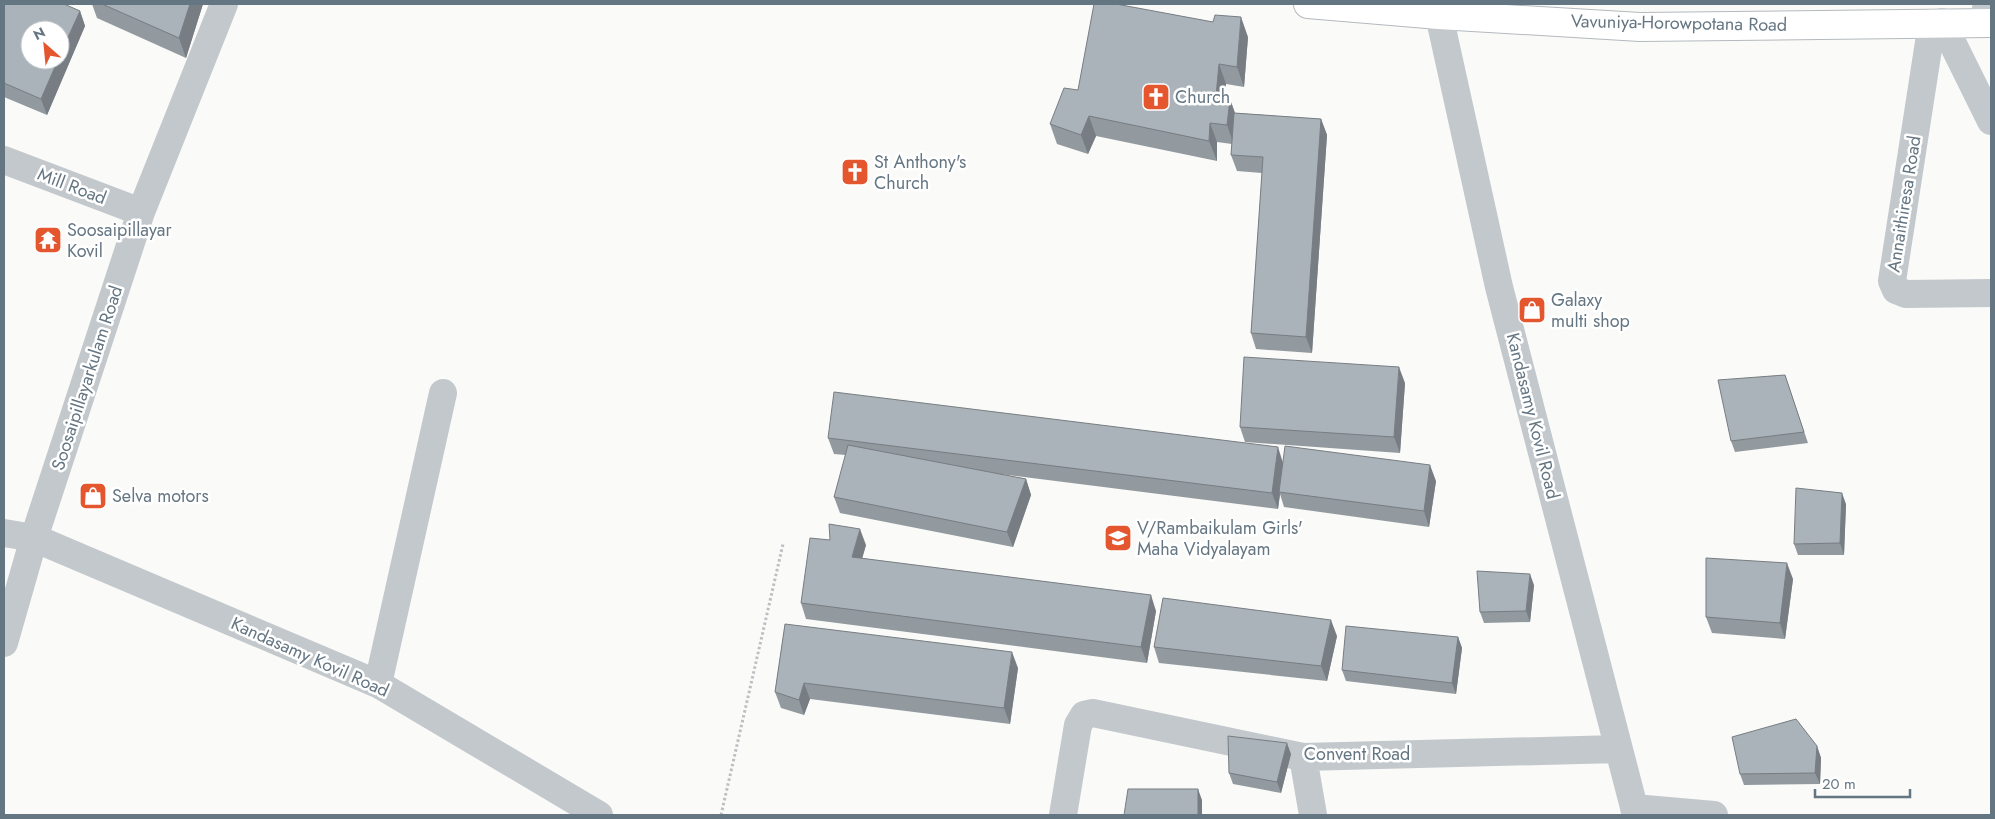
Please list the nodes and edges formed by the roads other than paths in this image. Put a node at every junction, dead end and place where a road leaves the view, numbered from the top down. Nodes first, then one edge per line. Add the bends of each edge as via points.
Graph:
1 (224, 4) edge
2 (1308, 4) edge
3 (1439, 15) junction
4 (1987, 16) edge
5 (1937, 22) junction
6 (1991, 121) edge
7 (4, 160) edge
8 (141, 212) junction
9 (1991, 293) edge
10 (443, 393) dead end
11 (4, 533) edge
12 (34, 538) junction
13 (4, 644) edge
14 (378, 684) junction
15 (1618, 749) junction
16 (1303, 757) junction
17 (1635, 812) edge
18 (599, 815) edge
19 (1063, 815) edge
20 (1313, 815) edge
21 (1714, 815) edge

1 - 8 street, Soosaipillayarkulam Road
2 - 3 highway, Vavuniya-Horowpotana Road
3 - 5 highway, Vavuniya-Horowpotana Road via 1640,27
3 - 15 street, Kandasamy Kovil Road via 1500,286
4 - 5 highway, Vavuniya-Horowpotana Road
5 - 6 street
5 - 9 street, Annaithiresa Road via 1892,281 1896,290 1906,294
7 - 8 street, Mill Road
8 - 12 street, Soosaipillayarkulam Road
10 - 14 street
11 - 12 street, Kandasamy Kovil Road
12 - 13 street, Soosaipillayarkulam Road
12 - 14 street, Kandasamy Kovil Road
14 - 18 street, Kandasamy Kovil Road
15 - 16 street, Convent Road
15 - 17 street, Kandasamy Kovil Road
16 - 19 street, Convent Road via 1093,713 1084,715 1078,725
16 - 20 street
17 - 21 street

